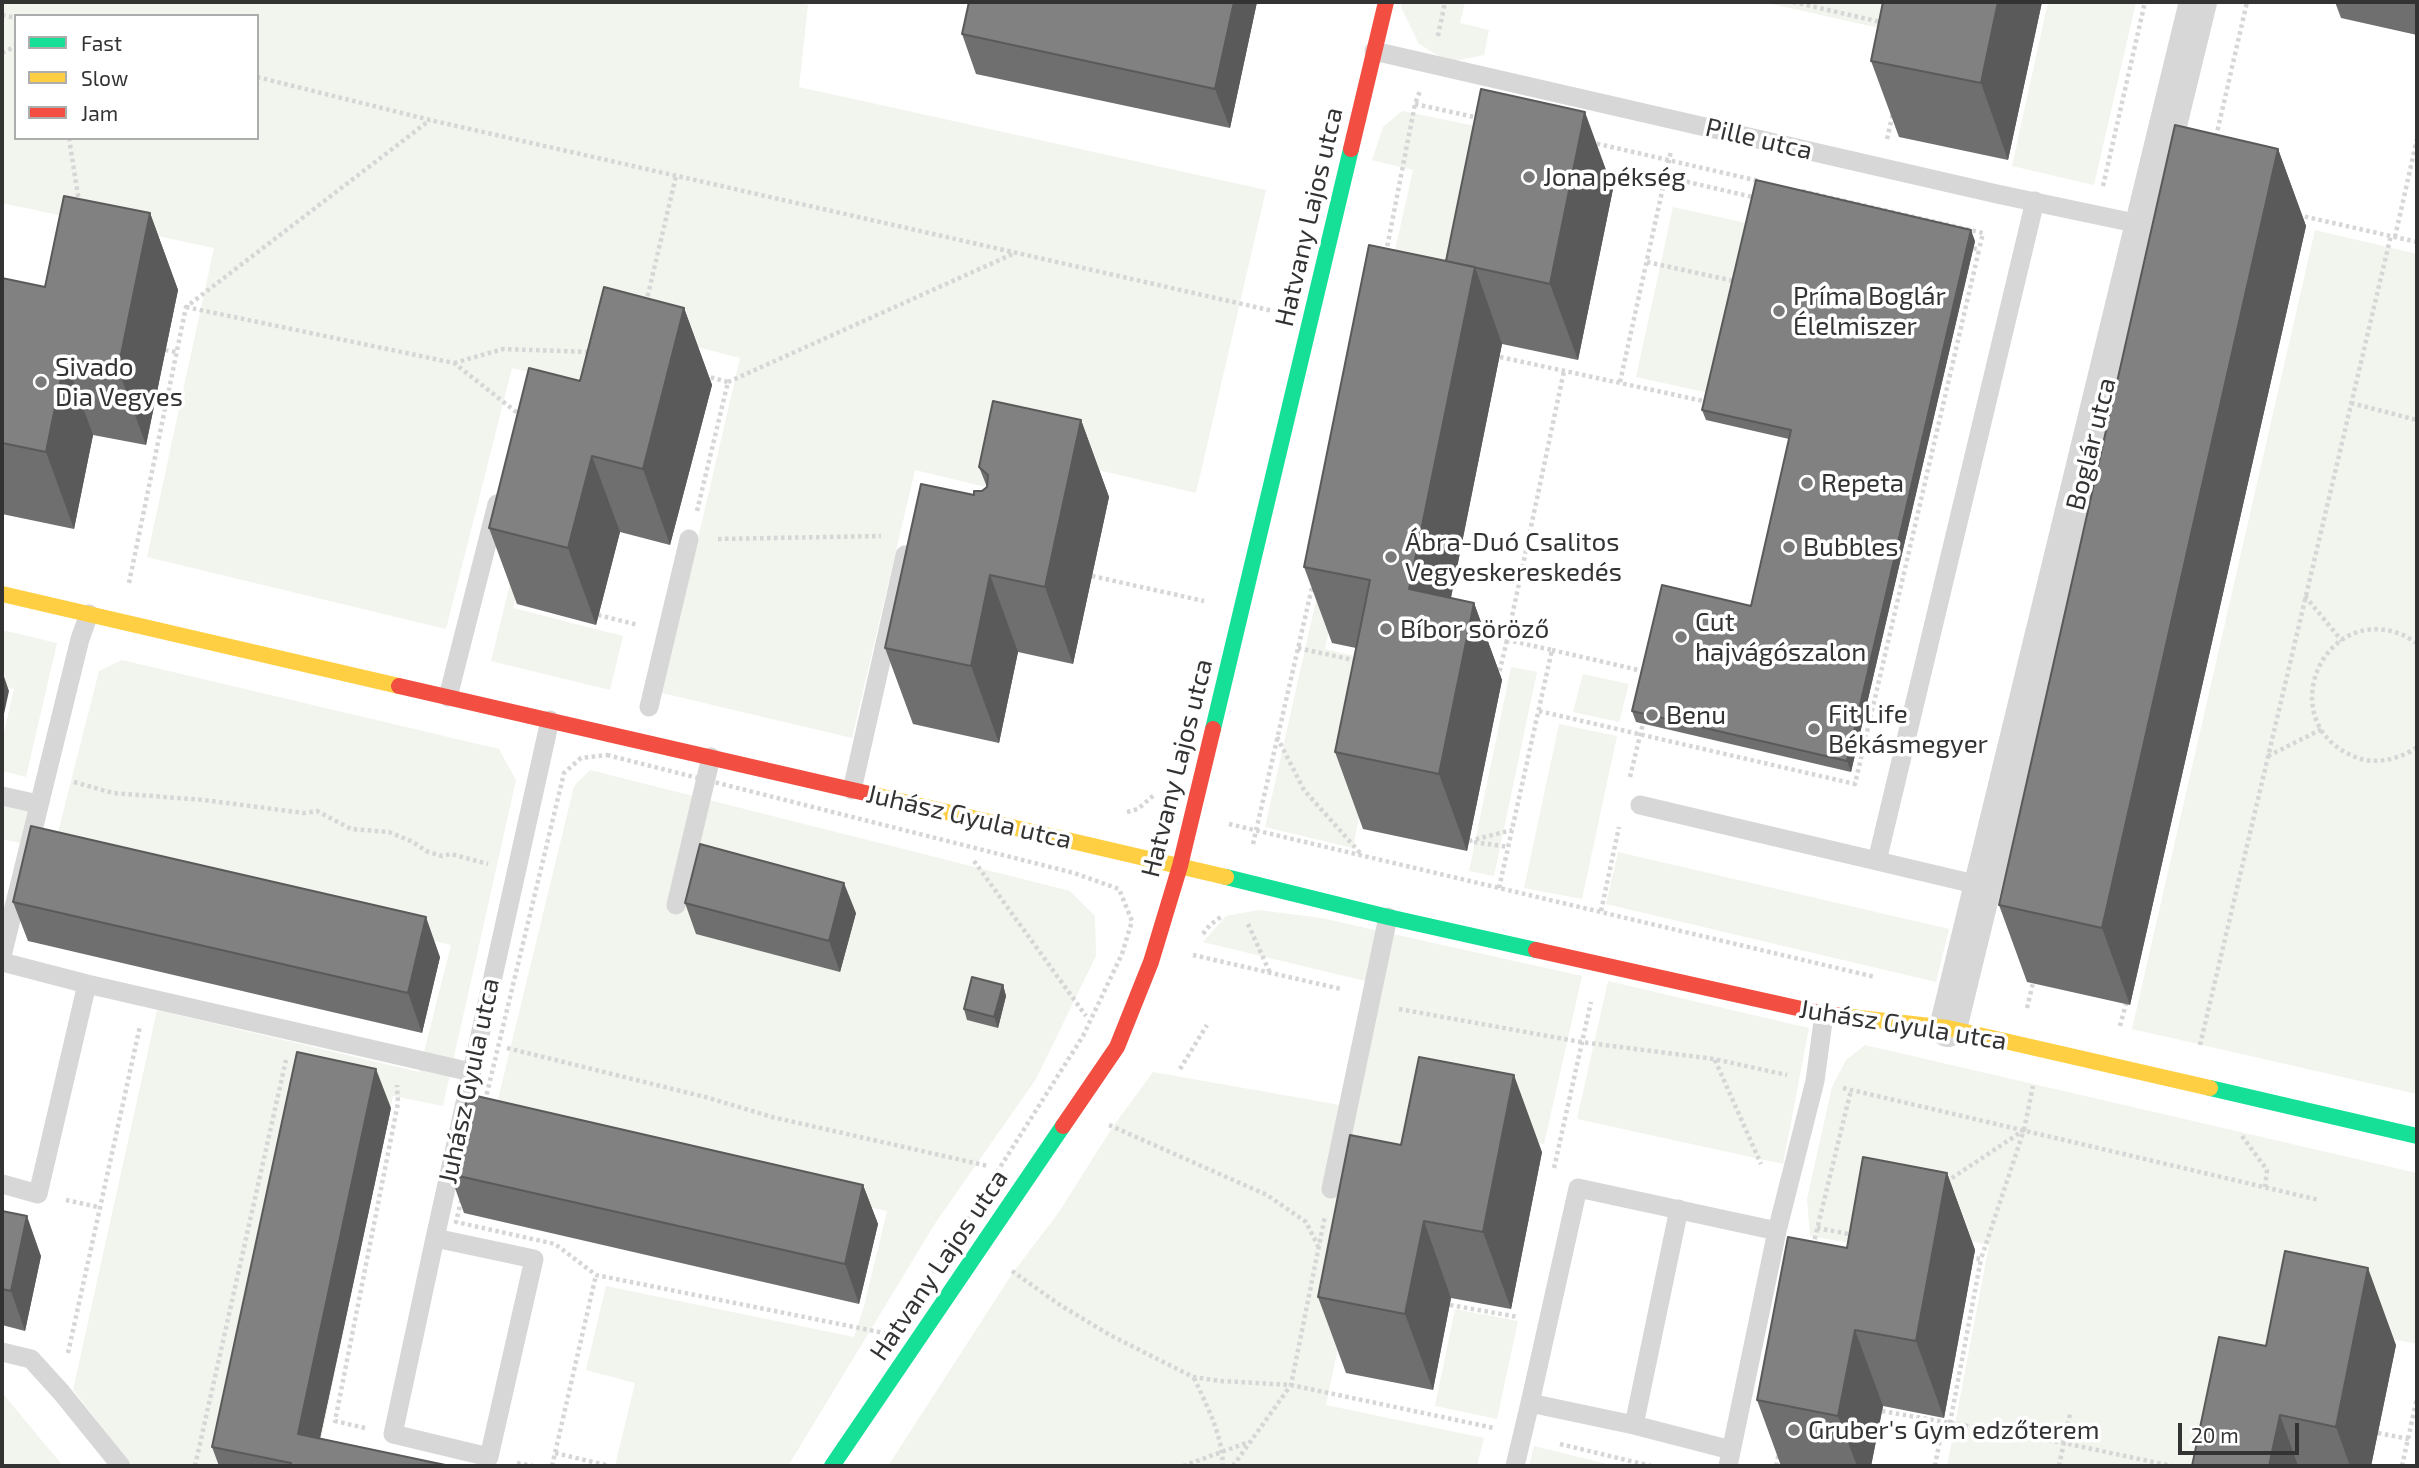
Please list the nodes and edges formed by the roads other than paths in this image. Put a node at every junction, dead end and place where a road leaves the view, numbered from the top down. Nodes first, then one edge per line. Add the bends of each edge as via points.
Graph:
1 (1386, 2) edge
2 (2198, 2) edge
3 (1374, 51) junction
4 (2035, 201) junction
5 (2144, 225) junction
6 (503, 481) edge
7 (910, 536) edge
8 (690, 539) road end
9 (2, 594) edge
10 (89, 614) junction
11 (448, 697) junction
12 (649, 707) dead end
13 (550, 720) junction
14 (710, 757) junction
15 (852, 790) junction
16 (2, 796) edge
17 (38, 804) junction
18 (1640, 805) dead end
19 (1877, 861) junction
20 (1180, 866) junction
21 (1983, 886) junction
22 (676, 905) dead end
23 (1388, 917) junction
24 (2, 956) edge
25 (2, 962) edge
26 (87, 984) junction
27 (1824, 1014) junction
28 (1948, 1028) junction
29 (471, 1072) junction
30 (2417, 1136) edge
31 (2, 1184) edge
32 (1331, 1189) road end
33 (1679, 1209) junction
34 (1777, 1231) junction
35 (435, 1238) junction
36 (2, 1352) edge
37 (1530, 1404) junction
38 (1634, 1425) junction
39 (1730, 1458) edge
40 (121, 1466) edge
41 (832, 1466) edge
42 (1515, 1466) edge

1 - 3 street, Hatvany Lajos utca
2 - 5 street, Boglár utca
3 - 4 lane, Pille utca
3 - 20 street, Hatvany Lajos utca
4 - 5 lane, Pille utca
4 - 19 lane
5 - 21 street, Boglár utca
6 - 11 lane
7 - 15 lane
8 - 12 lane
9 - 10 street, Juhász Gyula utca
10 - 11 street, Juhász Gyula utca
10 - 17 lane
11 - 13 street, Juhász Gyula utca
13 - 14 street, Juhász Gyula utca
13 - 29 lane, Juhász Gyula utca
14 - 15 street, Juhász Gyula utca
14 - 22 lane
15 - 20 street, Juhász Gyula utca
16 - 17 lane
17 - 24 lane
18 - 19 lane
19 - 21 lane
20 - 23 street, Juhász Gyula utca
20 - 41 street, Hatvany Lajos utca via 1151,962 1116,1046
21 - 28 street, Boglár utca
23 - 27 street, Juhász Gyula utca
23 - 32 lane
25 - 26 lane
26 - 29 lane
26 - 31 lane via 38,1194
27 - 28 street, Juhász Gyula utca
27 - 34 lane via 1815,1081
28 - 30 street, Juhász Gyula utca
29 - 35 lane, Juhász Gyula utca
33 - 34 lane
33 - 37 lane via 1578,1188
33 - 38 lane
34 - 39 lane
35 - 35 lane, Juhász Gyula utca via 534,1259 489,1457 393,1434
36 - 40 lane via 31,1359
37 - 38 lane
37 - 42 lane
38 - 39 lane

